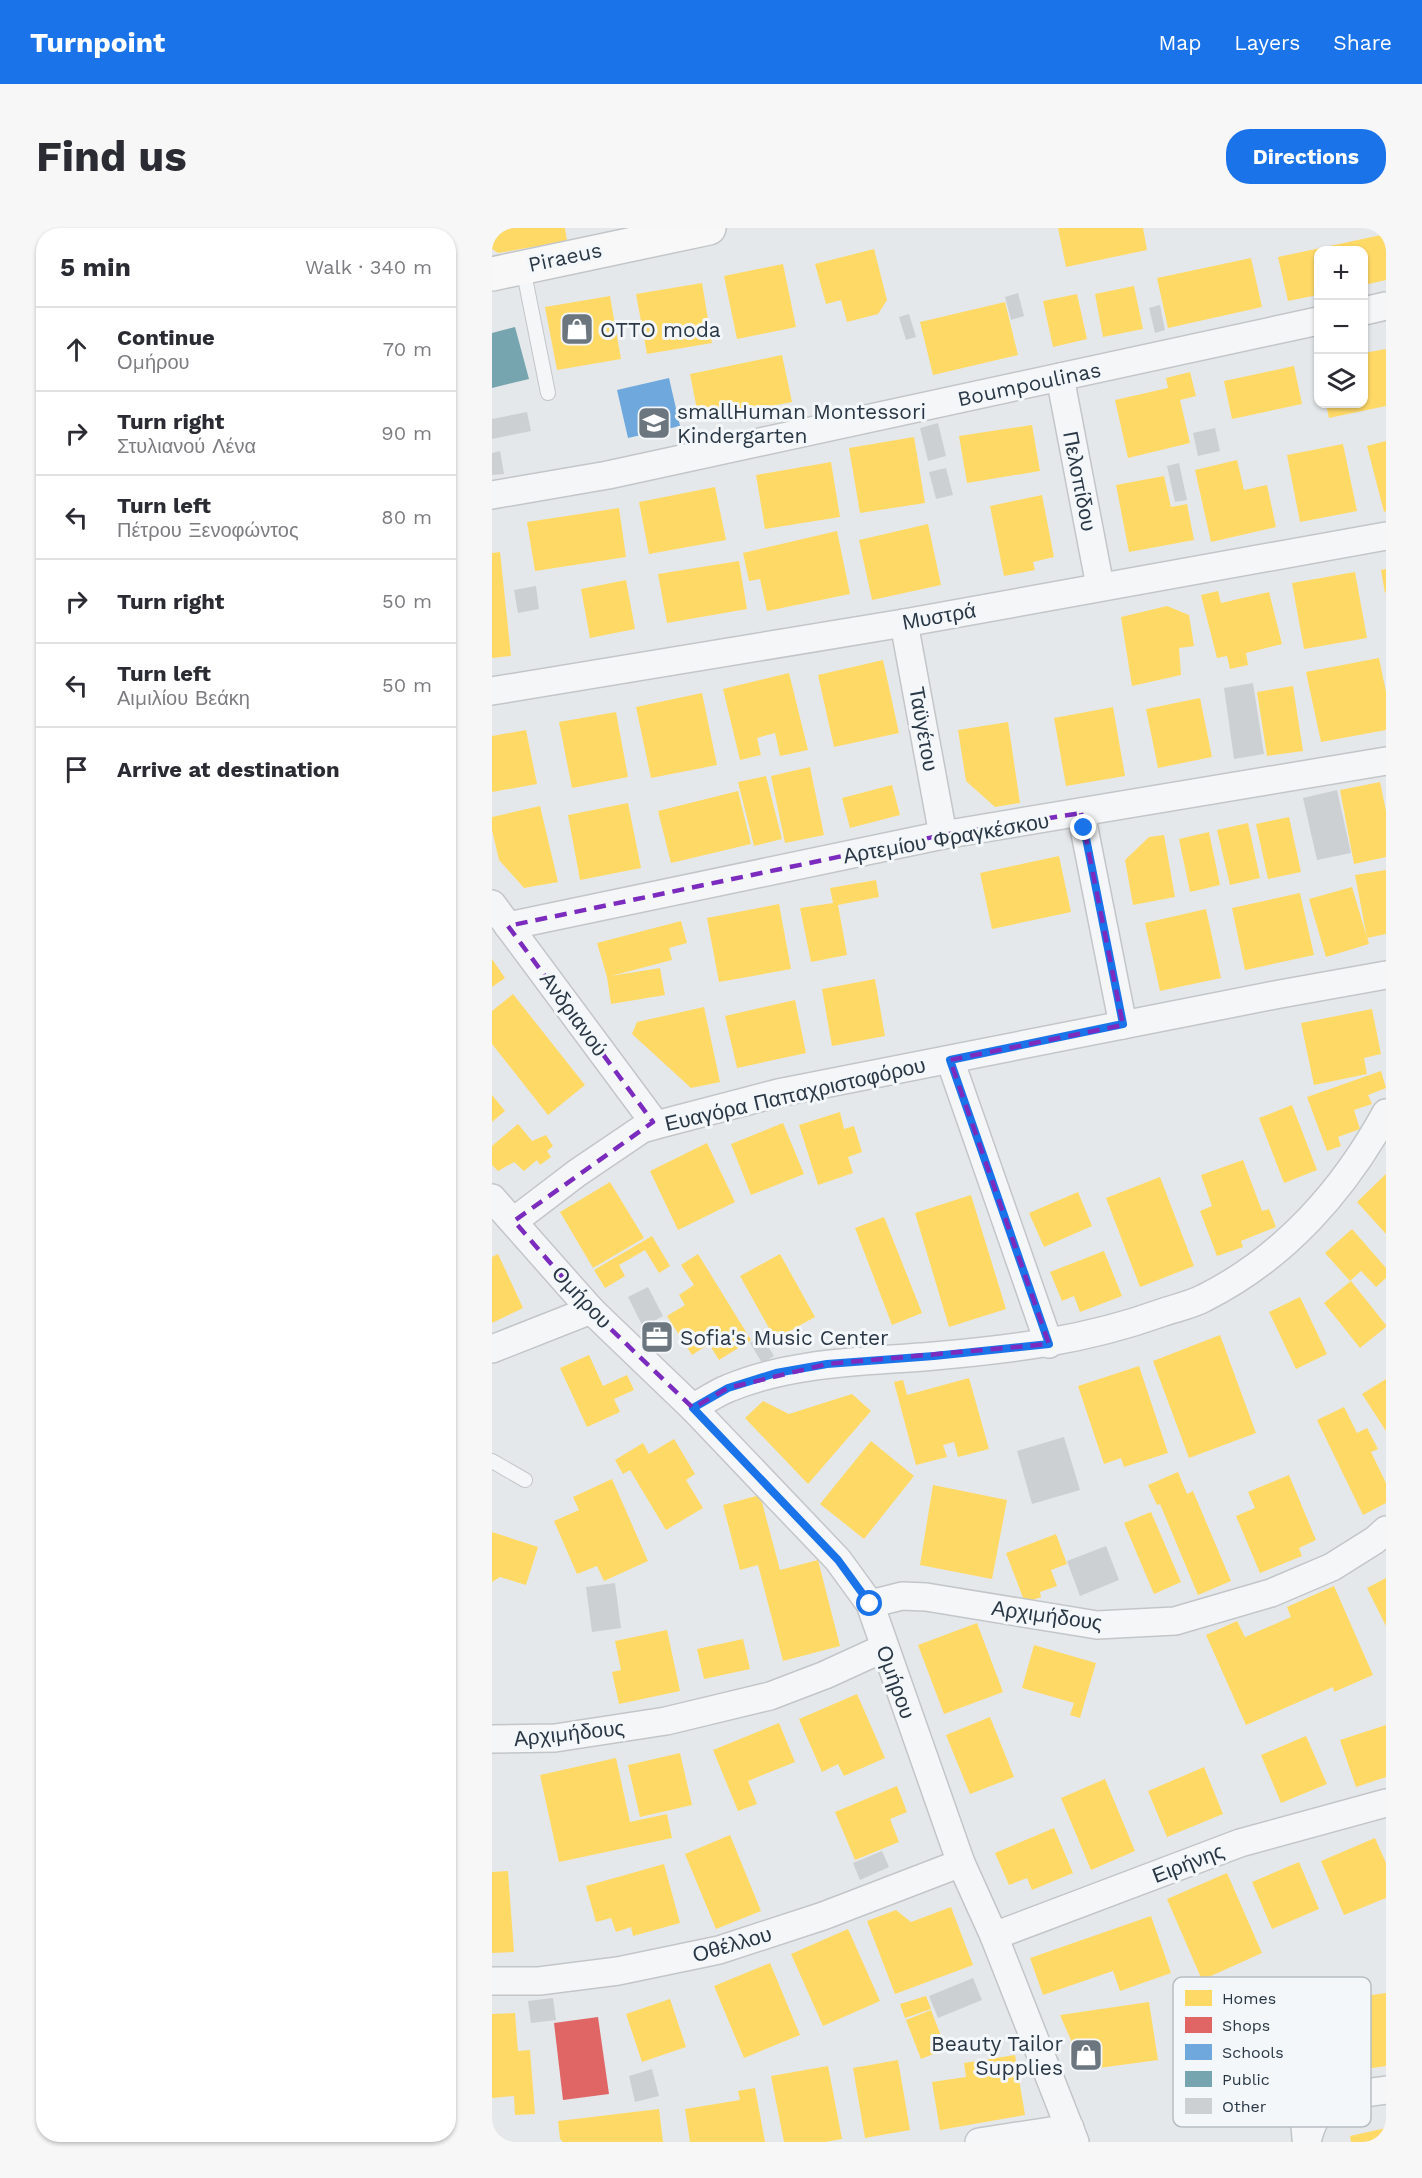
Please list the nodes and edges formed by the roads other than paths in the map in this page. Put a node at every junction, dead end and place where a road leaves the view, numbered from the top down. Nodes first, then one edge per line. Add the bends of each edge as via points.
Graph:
1 (709, 228) edge
2 (507, 270) edge
3 (1386, 306) edge
4 (1368, 310) edge
5 (1314, 322) edge
6 (1060, 377) junction
7 (548, 393) dead end
8 (492, 495) edge
9 (1386, 536) edge
10 (1100, 586) junction
11 (904, 623) junction
12 (492, 691) edge
13 (1386, 761) edge
14 (1081, 813) junction
15 (943, 835) junction
16 (492, 904) edge
17 (508, 926) junction
18 (1386, 975) edge
19 (1123, 1024) junction
20 (950, 1060) junction
21 (1386, 1113) edge
22 (656, 1125) junction
23 (492, 1198) edge
24 (514, 1221) junction
25 (591, 1310) junction
26 (1049, 1344) junction
27 (492, 1349) edge
28 (693, 1408) junction
29 (492, 1461) edge
30 (525, 1480) dead end
31 (1386, 1530) edge
32 (870, 1604) junction
33 (884, 1648) junction
34 (492, 1739) edge
35 (1386, 1803) edge
36 (961, 1863) junction
37 (994, 1936) junction
38 (492, 1981) edge
39 (1386, 2090) edge
40 (1371, 2092) edge
41 (1306, 2127) edge
42 (1310, 2127) edge
43 (1072, 2135) edge
44 (979, 2142) edge
45 (1307, 2142) edge

1 - 2 street, Piraeus
2 - 7 lane
3 - 4 street
5 - 6 street, Boumpoulinas
6 - 8 street, Boumpoulinas via 619,473
6 - 10 street, Πελοπίδου
9 - 10 street, Μυστρά
10 - 11 street, Μυστρά
11 - 12 street, Μυστρά
11 - 15 street, Ταϋγέτου
13 - 14 street, Αρτεμίου Φραγκέσκου
14 - 15 street, Αρτεμίου Φραγκέσκου
14 - 19 street
15 - 17 street, Αρτεμίου Φραγκέσκου
16 - 17 street, Ανδριανού
17 - 22 street, Ανδριανού
18 - 19 street, Ευαγόρα Παπαχριστοφόρου
19 - 20 street, Ευαγόρα Παπαχριστοφόρου
20 - 22 street, Ευαγόρα Παπαχριστοφόρου via 778,1093
20 - 26 street
21 - 26 street via 1367,1149 1322,1208 1241,1277 1202,1299 1120,1328
22 - 24 street, Ευαγόρα Παπαχριστοφόρου via 642,1129
23 - 24 street, Ομήρου
24 - 25 street, Ομήρου
25 - 27 street
25 - 28 street, Ομήρου
26 - 28 street via 806,1367 728,1388
28 - 32 street, Ομήρου via 838,1560
29 - 30 lane
31 - 32 street, Αρχιμήδους via 1332,1567 1271,1593 1175,1622 1097,1625 926,1597 902,1596
32 - 33 street, Ομήρου
33 - 34 street, Αρχιμήδους via 770,1696 666,1721 555,1738
33 - 36 street, Ομήρου
35 - 37 street, Ειρήνης via 1240,1843
36 - 37 street, Ομήρου
36 - 38 street, Οθέλλου via 823,1916 719,1950 618,1971 539,1981
37 - 43 street, Ομήρου
39 - 40 street
41 - 45 street
42 - 45 street
43 - 44 street

